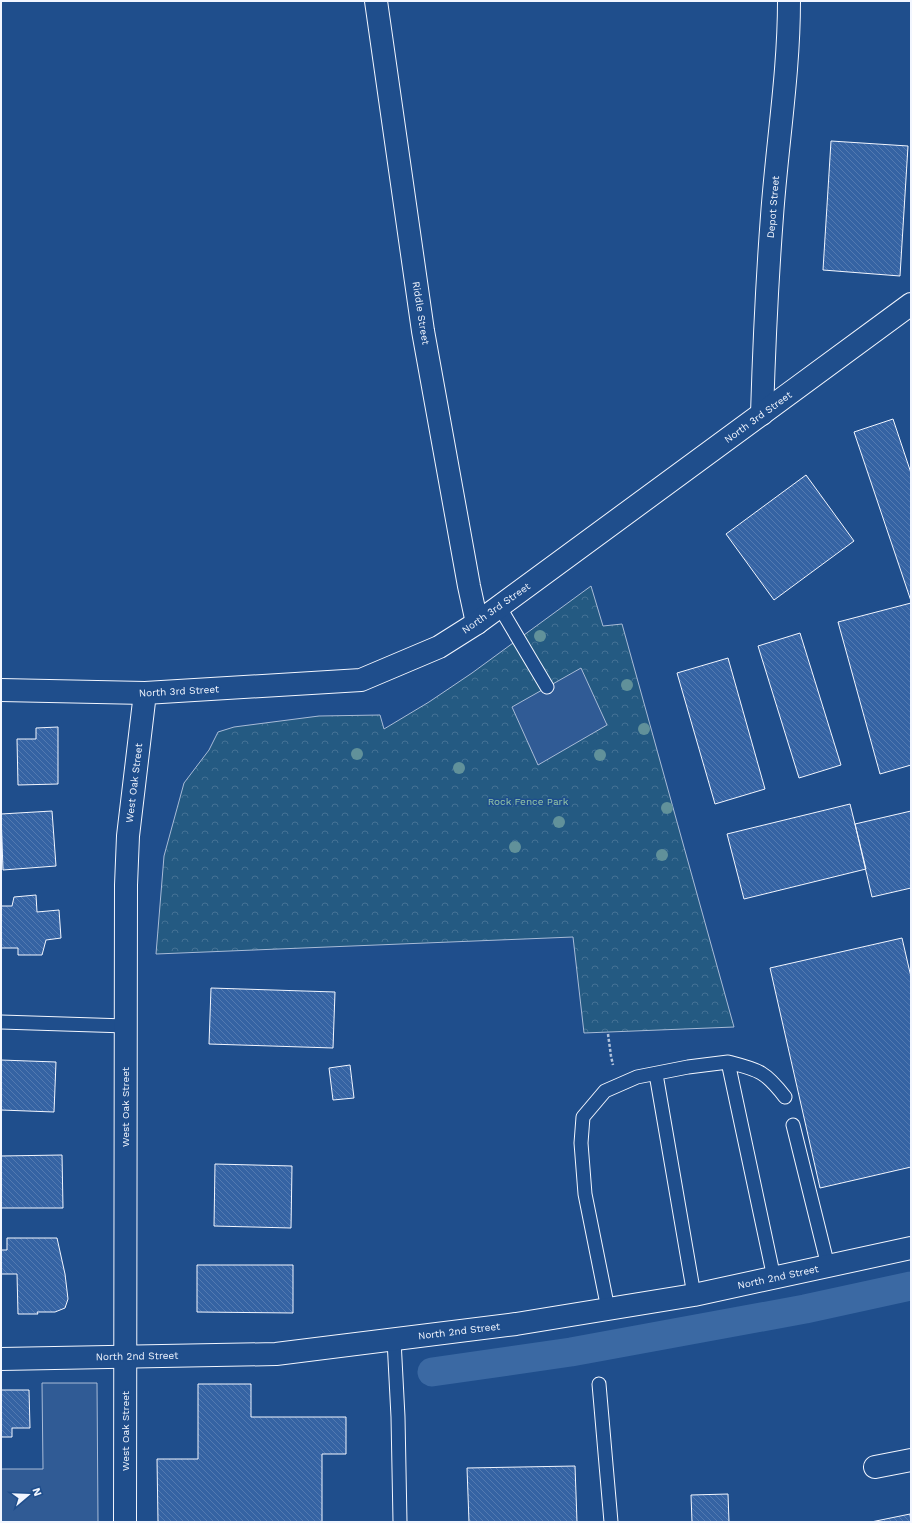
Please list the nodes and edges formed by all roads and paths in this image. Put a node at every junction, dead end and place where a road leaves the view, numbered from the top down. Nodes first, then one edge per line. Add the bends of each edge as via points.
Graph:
1 (376, 1) edge
2 (789, 1) edge
3 (911, 304) edge
4 (762, 414) junction
5 (499, 606) junction
6 (477, 623) junction
7 (547, 687) dead end
8 (1, 690) edge
9 (145, 693) junction
10 (1, 1022) edge
11 (126, 1026) junction
12 (608, 1034) dead end
13 (728, 1062) junction
14 (656, 1074) junction
15 (619, 1085) junction
16 (785, 1097) dead end
17 (793, 1125) dead end
18 (911, 1248) edge
19 (828, 1266) junction
20 (774, 1278) junction
21 (694, 1295) junction
22 (608, 1309) junction
23 (394, 1340) junction
24 (125, 1356) junction
25 (1, 1359) edge
26 (599, 1384) dead end
27 (911, 1460) edge
28 (875, 1467) dead end
29 (125, 1522) edge
30 (400, 1522) edge
31 (611, 1522) edge

1 - 6 street, Riddle Street via 423,331
2 - 4 street, Depot Street via 789,38 772,217
3 - 4 street, North 3rd Street
4 - 5 street, North 3rd Street
5 - 6 street, North 3rd Street
5 - 7 lane
6 - 9 street, North 3rd Street via 439,647 360,680
8 - 9 street, North 3rd Street
9 - 11 street, West Oak Street via 128,836
10 - 11 lane
11 - 24 street, West Oak Street
12 - 15 path
13 - 14 lane
13 - 16 lane via 755,1069 772,1080
13 - 20 lane
14 - 15 lane via 637,1077
14 - 21 lane
15 - 22 lane via 605,1091 583,1117 581,1143 585,1194
17 - 19 lane
18 - 19 street, North 2nd Street
19 - 20 street, North 2nd Street
20 - 21 street, North 2nd Street
21 - 22 street, North 2nd Street
22 - 23 street, North 2nd Street
23 - 24 street, North 2nd Street via 276,1354
23 - 30 lane
24 - 25 street, North 2nd Street
24 - 29 street, West Oak Street
26 - 31 lane
27 - 28 street

